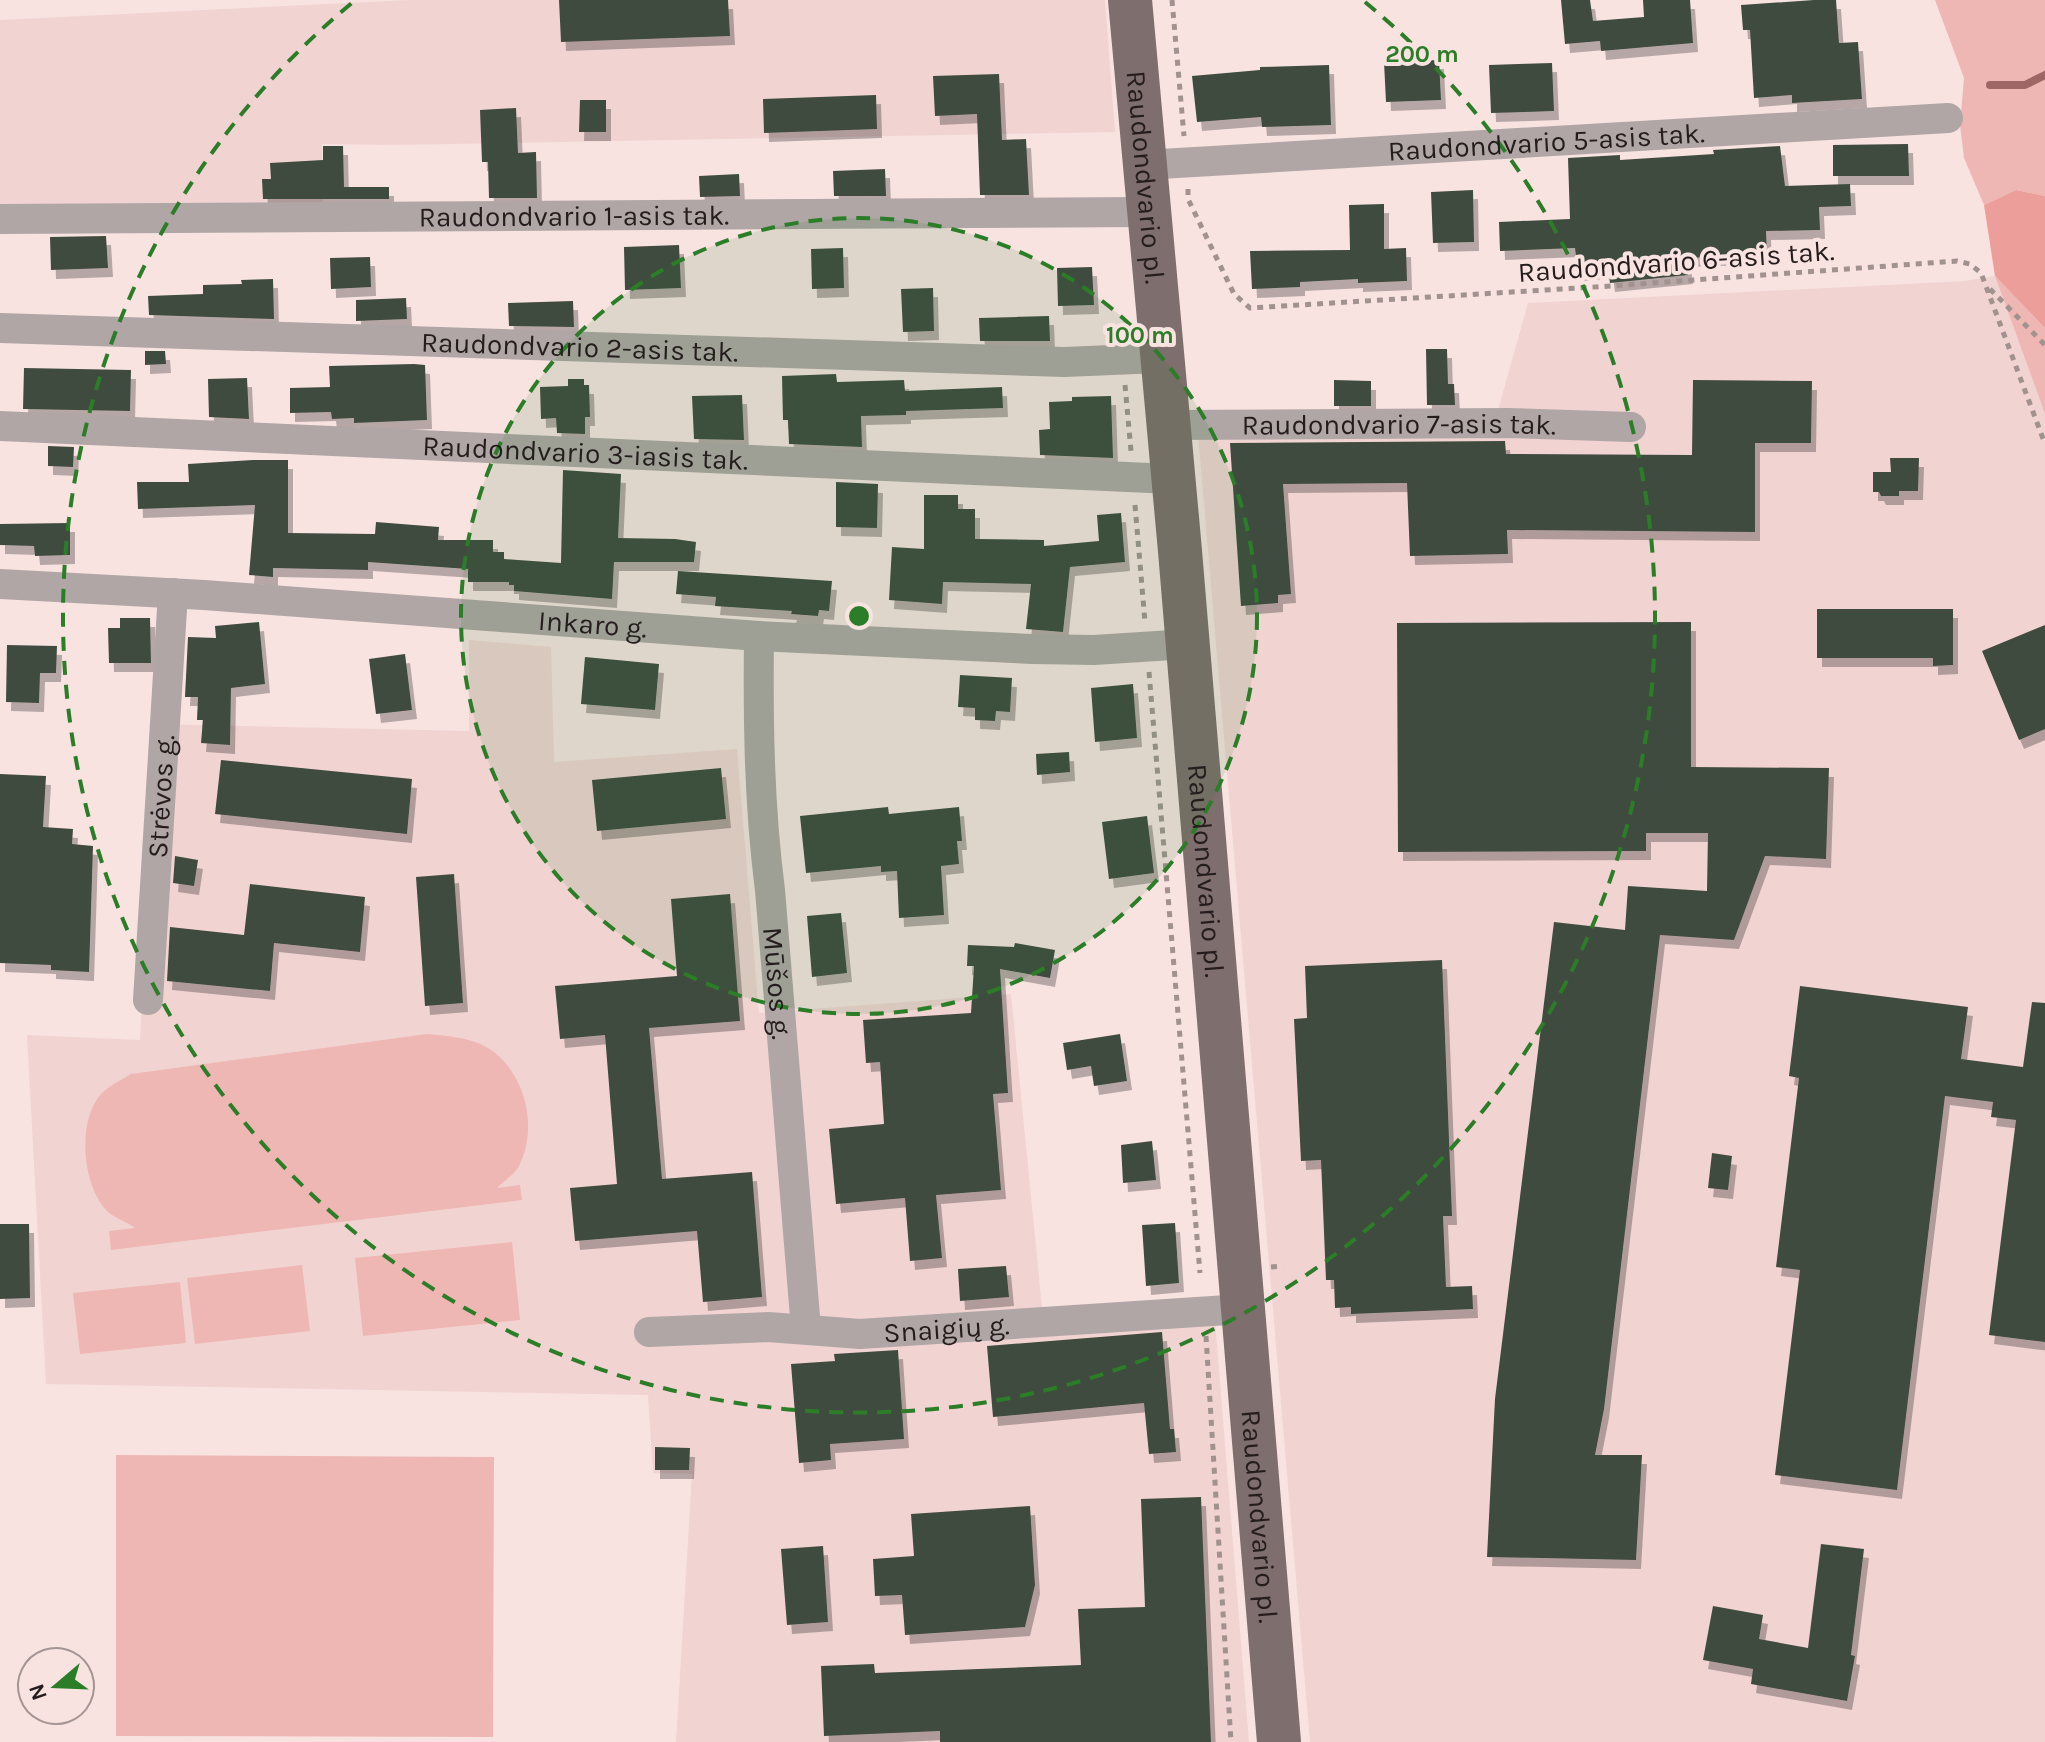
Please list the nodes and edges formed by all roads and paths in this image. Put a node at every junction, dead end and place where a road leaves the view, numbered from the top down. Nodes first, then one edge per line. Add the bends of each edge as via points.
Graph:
1 (1130, 0) edge
2 (1172, 0) edge
3 (1948, 118) dead end
4 (1186, 163) junction
5 (1143, 165) junction
6 (1147, 212) junction
7 (0, 219) edge
8 (1987, 285) junction
9 (0, 328) edge
10 (2045, 345) edge
11 (1142, 359) junction
12 (1167, 425) junction
13 (0, 426) edge
14 (1631, 427) dead end
15 (2045, 444) edge
16 (1153, 478) junction
17 (0, 584) edge
18 (173, 593) junction
19 (759, 636) junction
20 (1167, 646) junction
21 (148, 1000) dead end
22 (1200, 1273) dead end
23 (1243, 1309) junction
24 (806, 1329) junction
25 (649, 1332) dead end
26 (1279, 1742) edge

1 - 5 main road, Raudondvario pl.
2 - 4 path
3 - 4 street, Raudondvario 5-asis tak.
4 - 5 street, Raudondvario 5-asis tak.
4 - 8 path, Raudondvario 6-asis tak. via 1188,199 1234,294 1250,308 1957,261 1970,264
5 - 6 main road, Raudondvario pl.
6 - 7 street, Raudondvario 1-asis tak.
6 - 11 main road, Raudondvario pl.
8 - 10 path, Raudondvario 6-asis tak.
8 - 15 path
9 - 11 street, Raudondvario 2-asis tak. via 1049,361
11 - 12 main road, Raudondvario pl.
11 - 16 path
12 - 14 street, Raudondvario 7-asis tak.
12 - 16 main road, Raudondvario pl.
13 - 16 street, Raudondvario 3-iasis tak.
16 - 20 main road, Raudondvario pl.
16 - 20 path
17 - 18 street, Inkaro g.
18 - 19 street, Inkaro g.
18 - 21 street, Strėvos g.
19 - 20 street, Inkaro g. via 1032,649
19 - 24 street, Mūšos g. via 763,831
20 - 22 path
20 - 23 main road, Raudondvario pl.
23 - 24 street, Snaigių g. via 860,1334
23 - 26 main road, Raudondvario pl.
24 - 25 street, Snaigių g.

